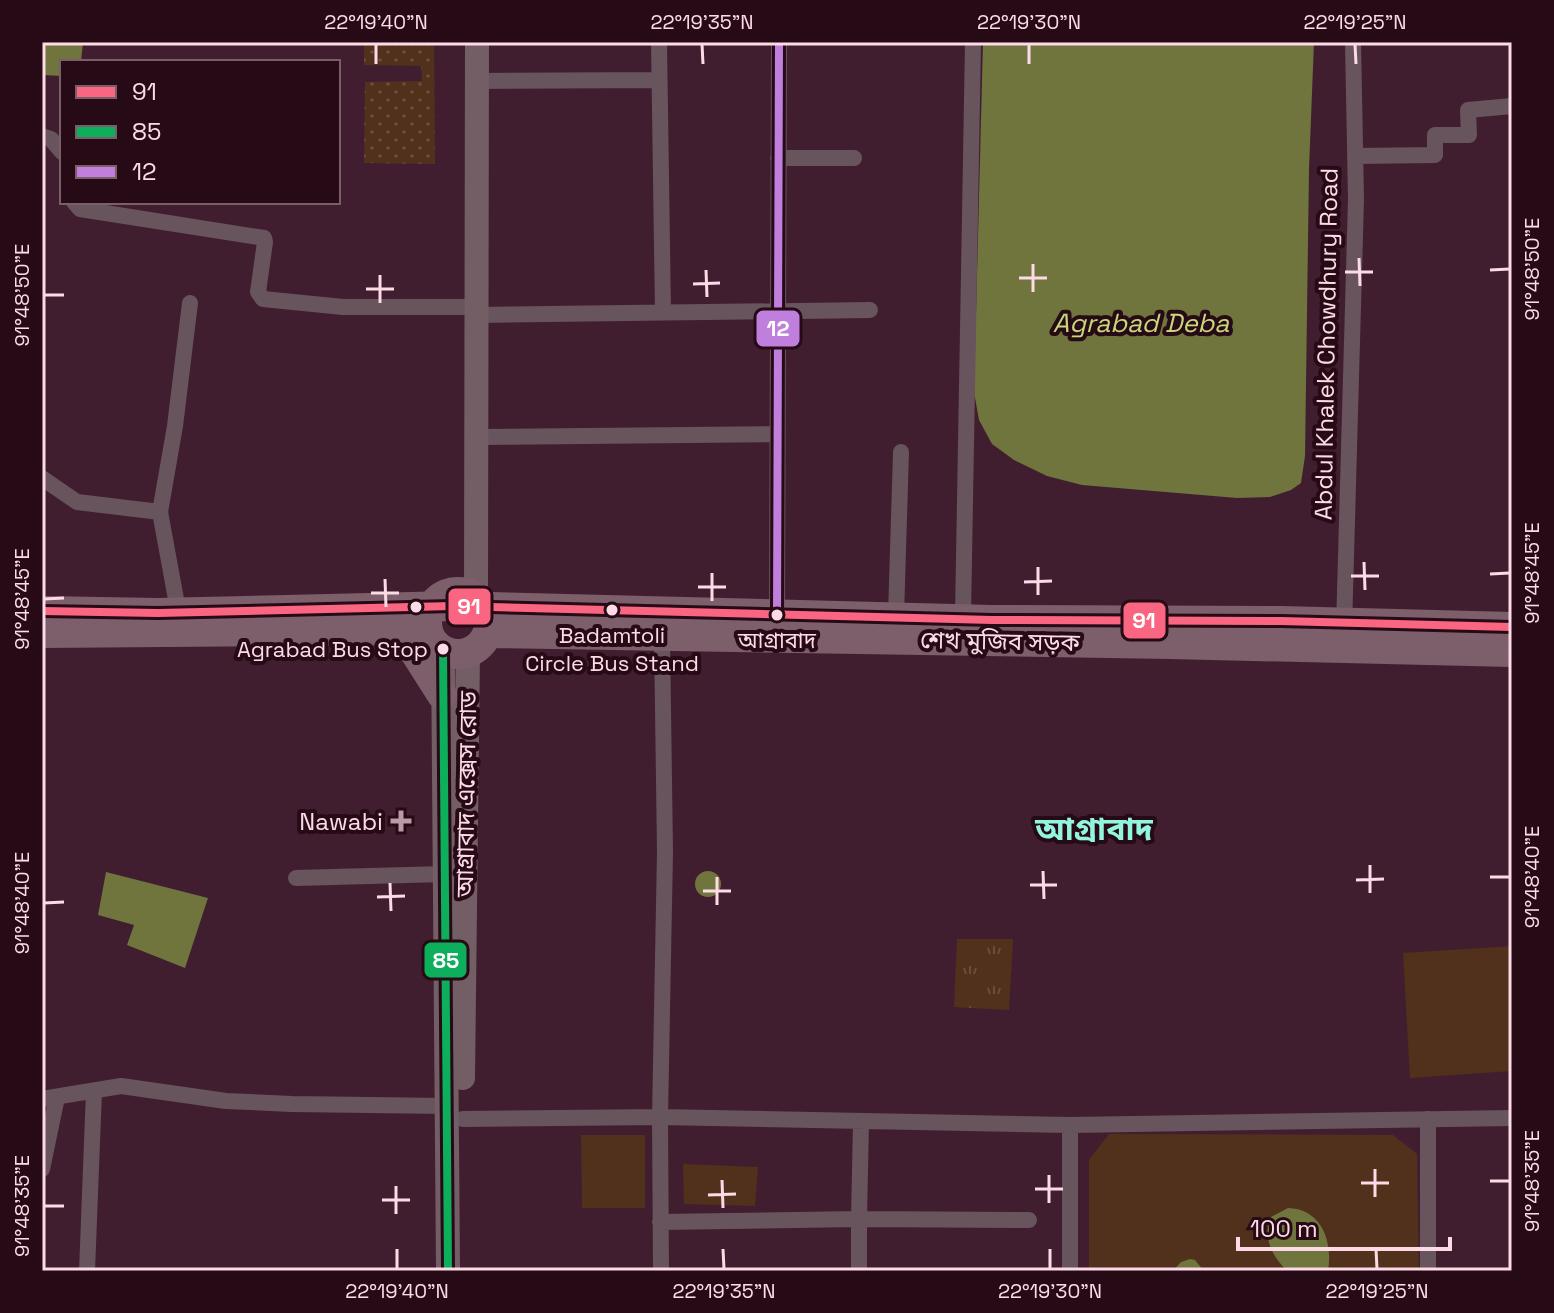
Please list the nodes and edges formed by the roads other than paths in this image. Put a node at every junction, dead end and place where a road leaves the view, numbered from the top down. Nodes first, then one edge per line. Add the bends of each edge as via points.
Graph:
1 (462, 42) edge
2 (477, 42) edge
3 (659, 42) edge
4 (779, 42) edge
5 (973, 42) edge
6 (1353, 42) edge
7 (659, 80) junction
8 (478, 81) junction
9 (1512, 106) edge
10 (42, 136) edge
11 (60, 150) edge
12 (1355, 156) junction
13 (778, 158) junction
14 (854, 158) dead end
15 (76, 204) edge
16 (190, 303) dead end
17 (870, 310) dead end
18 (472, 311) junction
19 (777, 311) junction
20 (663, 312) junction
21 (777, 434) junction
22 (476, 437) junction
23 (901, 452) dead end
24 (42, 478) edge
25 (160, 512) junction
26 (42, 610) edge
27 (178, 610) junction
28 (777, 615) junction
29 (896, 616) junction
30 (963, 616) junction
31 (454, 622) junction
32 (1512, 628) edge
33 (42, 630) edge
34 (1344, 636) junction
35 (662, 637) junction
36 (1512, 642) edge
37 (1512, 652) edge
38 (442, 695) junction
39 (444, 874) junction
40 (296, 878) dead end
41 (94, 1091) junction
42 (49, 1098) edge
43 (455, 1113) junction
44 (660, 1117) junction
45 (1512, 1118) edge
46 (1428, 1119) junction
47 (861, 1122) junction
48 (1070, 1125) junction
49 (42, 1169) edge
50 (859, 1219) junction
51 (1029, 1220) dead end
52 (660, 1222) junction
53 (87, 1271) edge
54 (448, 1271) edge
55 (464, 1271) edge
56 (661, 1271) edge
57 (859, 1271) edge
58 (1070, 1271) edge
59 (1428, 1271) edge

1 - 18 main road
2 - 8 main road
3 - 7 street
4 - 13 street
5 - 30 street
6 - 12 street, Abdul Khalek Chowdhury Road
7 - 8 street
7 - 20 street
8 - 18 main road
9 - 12 street via 1468,110 1469,135 1435,135 1435,155
10 - 11 street
12 - 34 street, Abdul Khalek Chowdhury Road
13 - 14 street
13 - 19 street
15 - 18 street via 80,209 264,238 258,292 263,299
16 - 25 street
17 - 19 street
18 - 20 street
18 - 22 main road
18 - 31 main road
19 - 20 street
19 - 21 street
21 - 22 street
21 - 28 street
22 - 31 main road
23 - 29 street
24 - 25 street via 77,502
25 - 27 street
26 - 27 highway, শেখ মুজিব সড়ক
26 - 32 highway, bridge via 158,613 453,606
27 - 31 highway, শেখ মুজিব সড়ক
28 - 29 highway, শেখ মুজিব সড়ক
28 - 31 highway, শেখ মুজিব সড়ক
29 - 30 highway, শেখ মুজিব সড়ক
30 - 34 highway, শেখ মুজিব সড়ক
31 - 33 highway, শেখ মুজিব সড়ক
31 - 35 highway, শেখ মুজিব সড়ক
31 - 38 highway
31 - 38 main road, আগ্রাবাদ এক্সেস রোড
31 - 43 main road, আগ্রাবাদ এক্সেস রোড
32 - 34 highway, শেখ মুজিব সড়ক
33 - 36 highway via 378,622
34 - 35 highway, শেখ মুজিব সড়ক
34 - 37 highway, শেখ মুজিব সড়ক
35 - 44 street
38 - 39 main road, আগ্রাবাদ এক্সেস রোড
39 - 40 street
39 - 43 main road, আগ্রাবাদ এক্সেস রোড
41 - 42 street
41 - 43 street via 121,1086 239,1101
41 - 53 street
42 - 49 street
43 - 44 street
43 - 54 main road, আগ্রাবাদ এক্সেস রোড
43 - 55 main road, আগ্রাবাদ এক্সেস রোড
44 - 47 street
44 - 52 street
45 - 46 street
46 - 48 street
46 - 59 street
47 - 48 street
47 - 50 street
48 - 58 street
50 - 51 street
50 - 52 street
50 - 57 street
52 - 56 street

